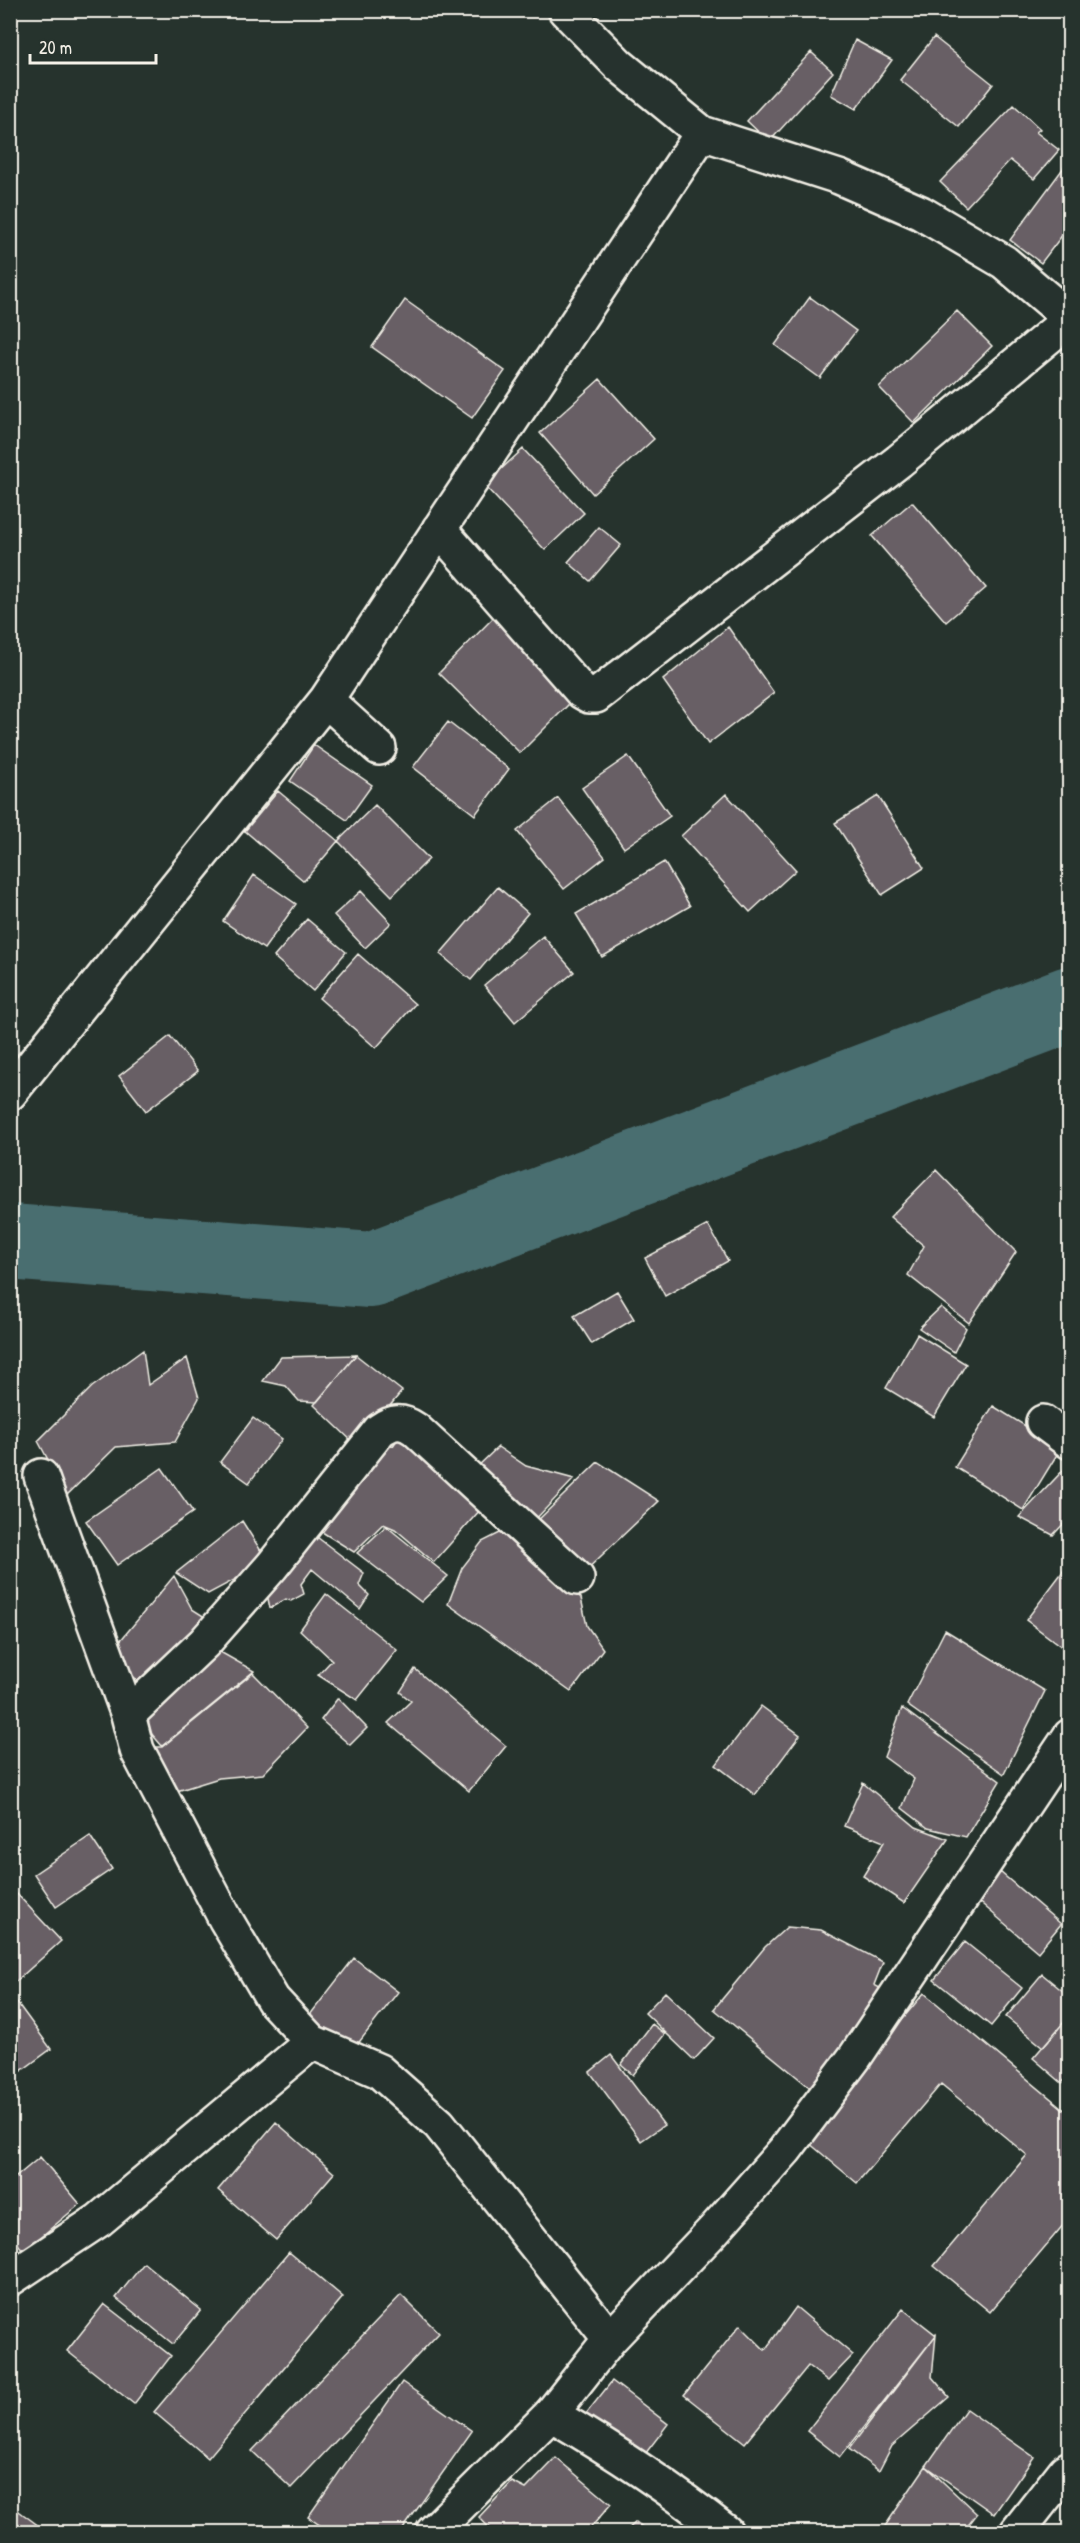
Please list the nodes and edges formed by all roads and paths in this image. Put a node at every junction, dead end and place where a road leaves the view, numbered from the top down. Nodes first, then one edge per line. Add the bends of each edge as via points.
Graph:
1 (565, 10) edge
2 (702, 133) junction
3 (1070, 318) edge
4 (439, 529) junction
5 (326, 700) junction
6 (379, 748) dead end
7 (10, 1093) edge
8 (1044, 1422) dead end
9 (1070, 1442) edge
10 (41, 1476) dead end
11 (577, 1578) dead end
12 (128, 1715) junction
13 (1070, 1736) edge
14 (1059, 1778) edge
15 (312, 2042) junction
16 (10, 2279) edge
17 (610, 2338) junction
18 (551, 2415) junction
19 (1070, 2468) edge
20 (433, 2532) edge
21 (726, 2532) edge
22 (1017, 2532) edge

1 - 2 street via 619,65
2 - 3 street via 839,177 921,213 1004,262
2 - 4 street
3 - 4 street via 899,460 596,696 582,692
4 - 5 street
5 - 6 street
5 - 7 street
8 - 9 street
10 - 12 street
11 - 12 street via 415,1429 405,1422 391,1422 380,1430 272,1566 204,1643
12 - 15 street via 137,1750 226,1920 273,2001
13 - 14 street
14 - 17 street via 785,2150
15 - 16 street via 99,2220
15 - 17 street via 379,2071 439,2124
17 - 18 street
18 - 20 street
18 - 21 street via 629,2460
19 - 22 street

